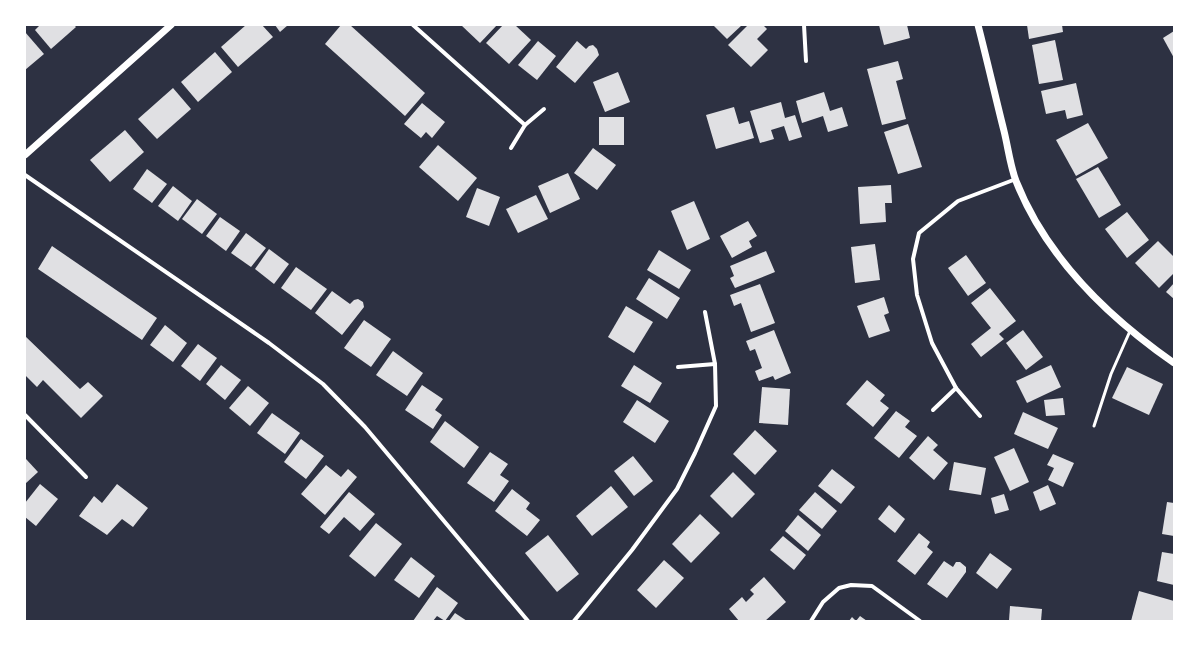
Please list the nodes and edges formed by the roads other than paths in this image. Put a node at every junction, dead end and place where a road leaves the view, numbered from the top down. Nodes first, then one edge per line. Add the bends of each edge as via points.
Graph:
1 (171, 25) edge
2 (413, 25) edge
3 (804, 25) edge
4 (978, 25) edge
5 (806, 61) dead end
6 (544, 109) dead end
7 (525, 125) junction
8 (511, 148) dead end
9 (25, 155) edge
10 (25, 175) edge
11 (1016, 179) junction
12 (705, 312) dead end
13 (1131, 329) junction
14 (1174, 363) edge
15 (715, 364) junction
16 (678, 367) dead end
17 (956, 388) junction
18 (933, 410) dead end
19 (25, 415) edge
20 (980, 416) dead end
21 (1094, 426) dead end
22 (86, 477) dead end
23 (528, 621) edge
24 (574, 621) edge
25 (811, 621) edge
26 (920, 621) edge

1 - 9 street
2 - 7 street
3 - 5 street
4 - 11 street
6 - 7 street
7 - 8 street
10 - 23 street via 269,343 323,384 365,427
11 - 13 street via 1031,212 1065,264 1097,299
11 - 17 street via 958,201 919,233 913,259 917,295 932,343
12 - 15 street
13 - 14 street
13 - 21 lane via 1111,374
15 - 16 street
15 - 24 street via 716,406 678,489
17 - 18 street
17 - 20 street
19 - 22 street
25 - 26 street via 823,602 839,588 851,585 872,586

